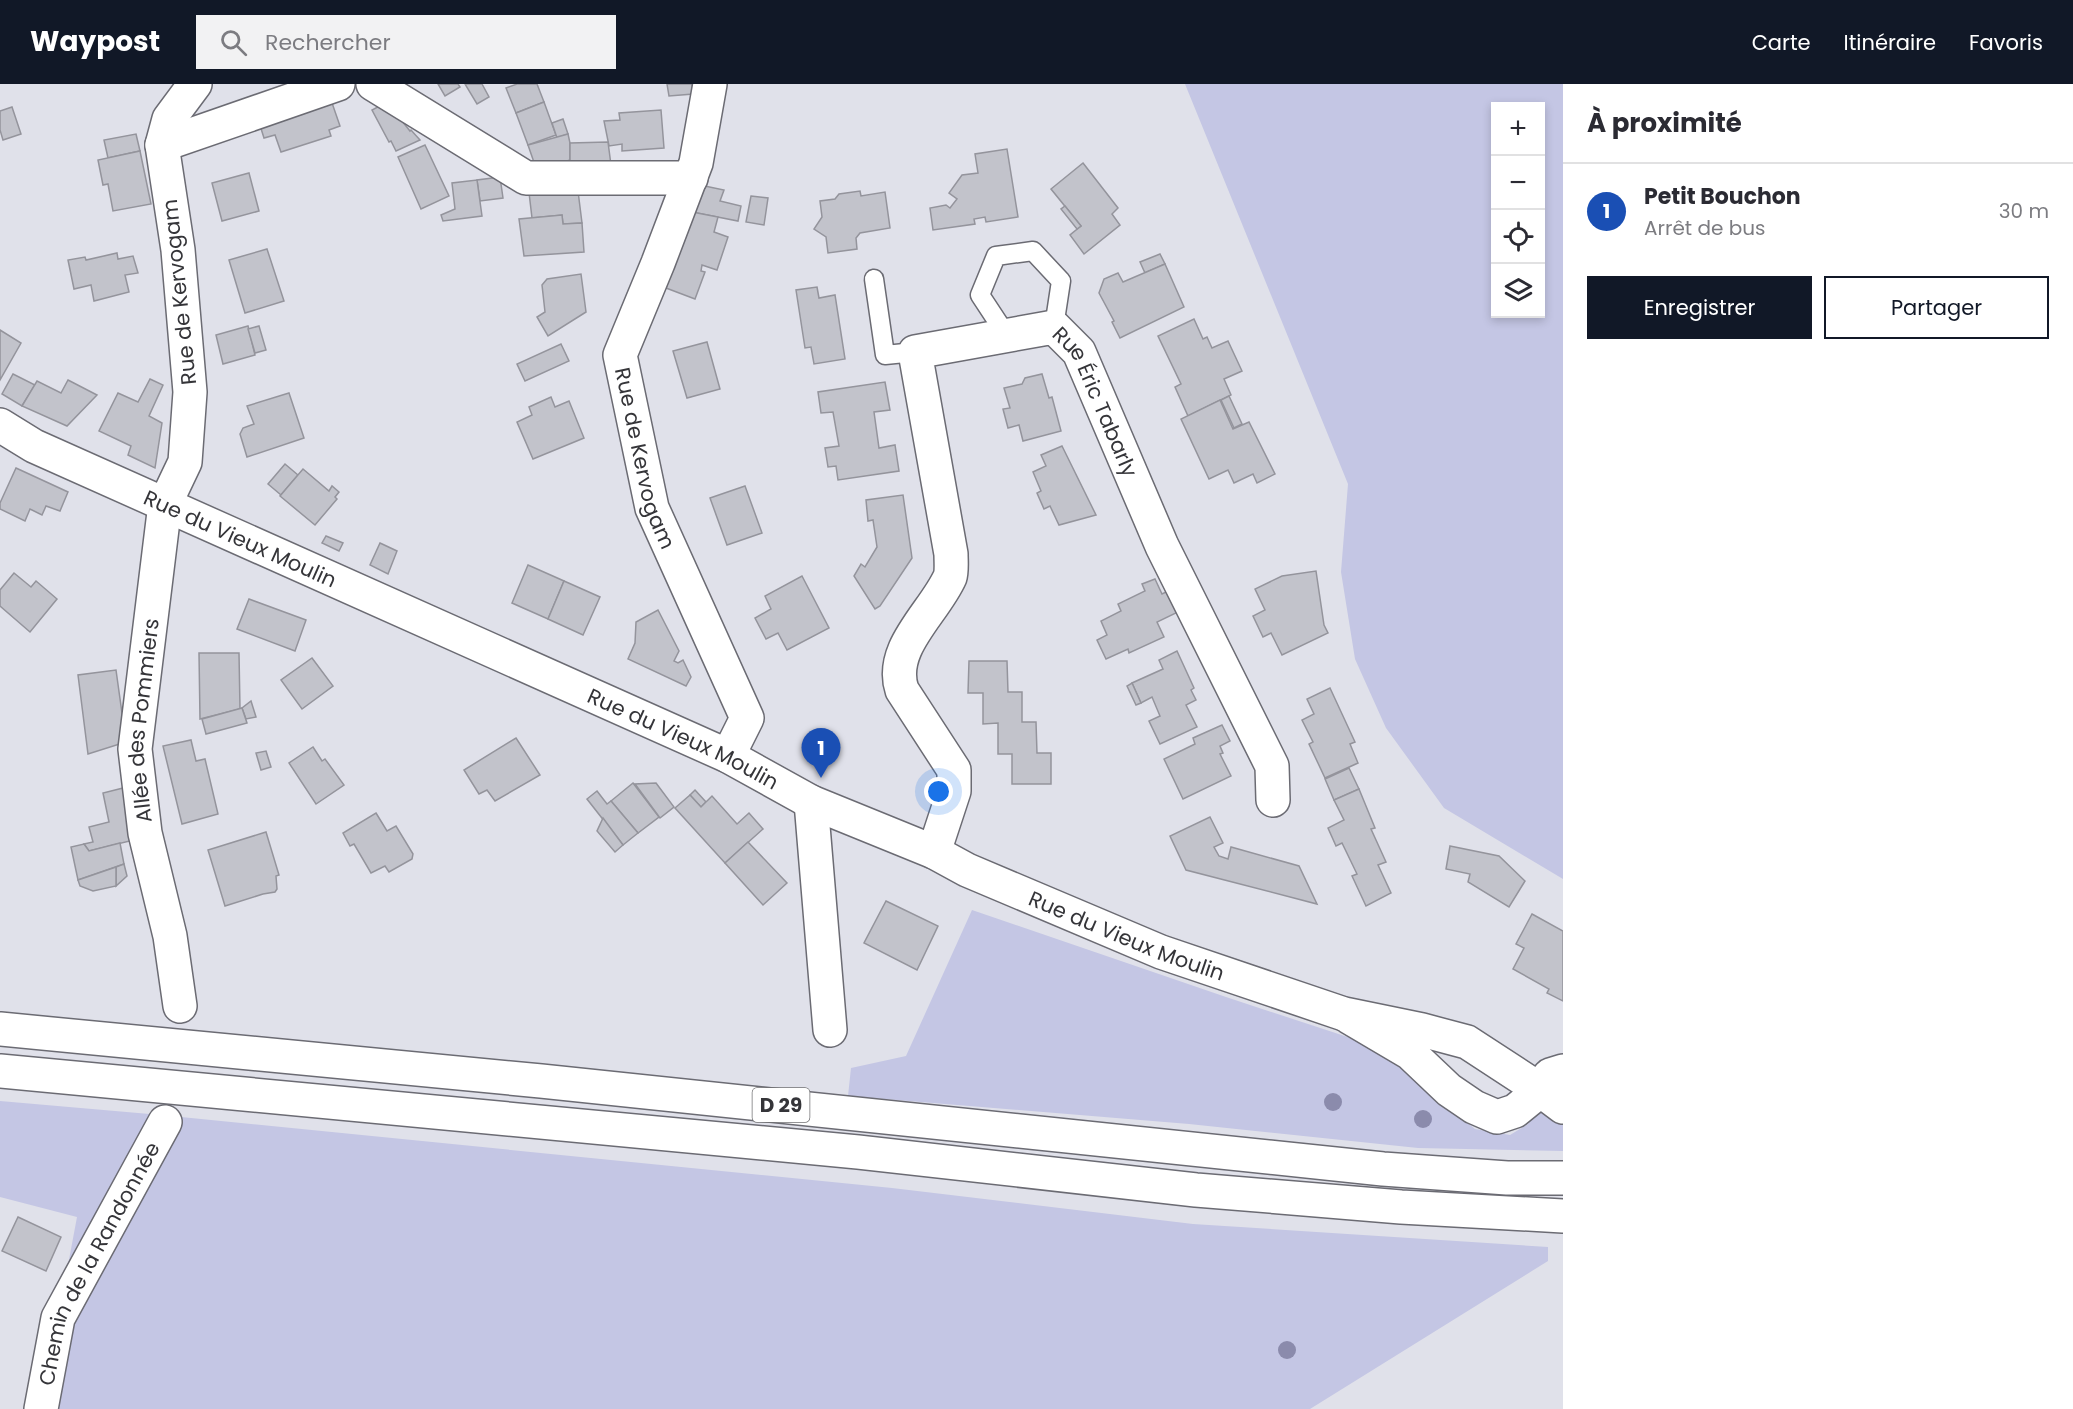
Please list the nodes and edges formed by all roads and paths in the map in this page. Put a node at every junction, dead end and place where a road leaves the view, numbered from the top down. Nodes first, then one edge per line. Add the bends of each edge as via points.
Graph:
1 (195, 84) edge
2 (339, 84) edge
3 (373, 84) edge
4 (710, 84) edge
5 (162, 145) junction
6 (691, 178) junction
7 (874, 279) dead end
8 (1054, 327) junction
9 (1007, 336) junction
10 (915, 352) junction
11 (0, 425) edge
12 (165, 504) junction
13 (728, 756) junction
14 (1274, 800) dead end
15 (811, 802) junction
16 (934, 852) junction
17 (180, 1006) dead end
18 (1344, 1014) junction
19 (0, 1029) edge
20 (830, 1030) dead end
21 (0, 1071) edge
22 (1555, 1089) edge
23 (165, 1122) dead end
24 (1563, 1178) edge
25 (1563, 1216) edge
26 (41, 1409) edge

1 - 5 street, Rue de Kervogam via 169,119
2 - 5 street
3 - 6 street via 526,178
4 - 6 street, Rue de Kervogam
5 - 12 street, Rue de Kervogam via 178,250 190,392 185,462
6 - 13 street, Rue de Kervogam via 620,355 652,508 747,718
7 - 10 lane via 885,355
8 - 9 street, Rue Éric Tabarly
8 - 9 lane via 1061,281 1033,251 996,256 980,295
8 - 14 street, Rue Éric Tabarly via 1079,352 1162,546 1272,766
9 - 10 street, Rue Éric Tabarly
10 - 16 street via 951,554 951,576 908,643 898,677 902,690 954,770 954,791
11 - 12 street, Rue du Vieux Moulin via 34,446
12 - 13 street, Rue du Vieux Moulin
12 - 17 street, Allée des Pommiers via 135,749 145,833 170,936
13 - 15 street, Rue du Vieux Moulin
15 - 16 street, Rue du Vieux Moulin
15 - 20 street
16 - 18 street, Rue du Vieux Moulin via 967,870 1161,952
18 - 22 street, Rue du Vieux Moulin via 1467,1042
18 - 22 street via 1410,1053 1449,1090 1497,1118
19 - 24 street, D 29 via 1383,1169
21 - 25 street, D 29 via 858,1152 1196,1190
23 - 26 street, Chemin de la Randonnée via 58,1318

